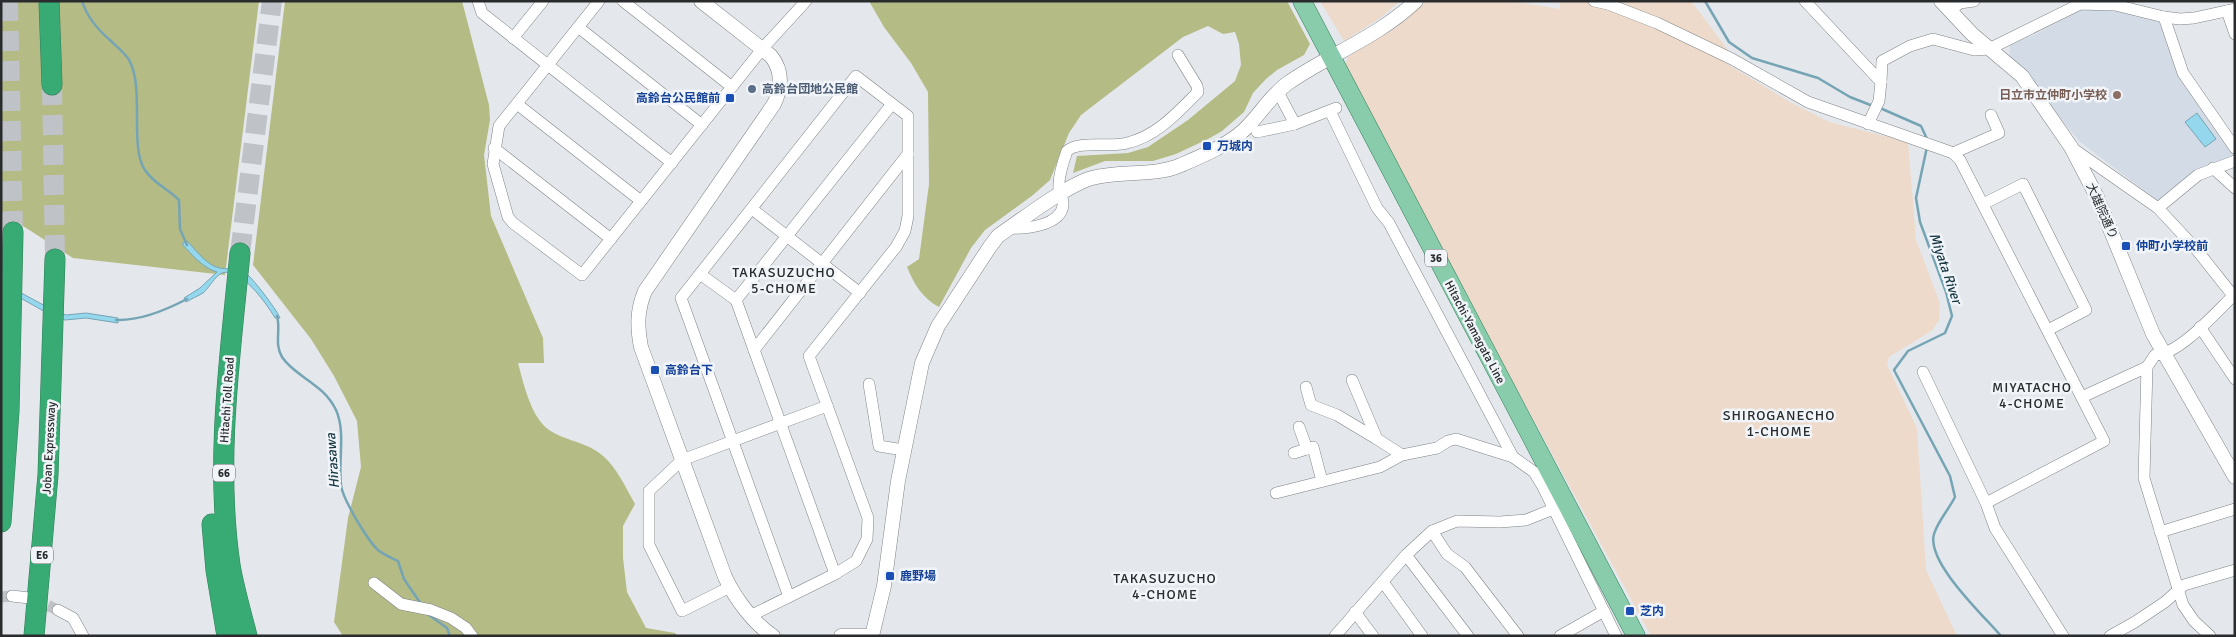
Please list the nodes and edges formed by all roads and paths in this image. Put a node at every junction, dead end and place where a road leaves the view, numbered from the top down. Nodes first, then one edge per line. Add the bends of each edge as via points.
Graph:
1 (49, 1) edge
2 (543, 1) edge
3 (599, 1) edge
4 (623, 1) edge
5 (701, 1) edge
6 (1302, 1) edge
7 (1416, 1) edge
8 (1594, 1) edge
9 (1805, 1) edge
10 (1974, 1) edge
11 (2079, 3) edge
12 (482, 4) edge
13 (798, 4) edge
14 (1946, 6) edge
15 (2231, 10) edge
16 (2164, 17) junction
17 (578, 27) junction
18 (2235, 34) edge
19 (513, 38) junction
20 (763, 48) junction
21 (1989, 49) junction
22 (1178, 55) dead end
23 (1332, 58) junction
24 (548, 66) junction
25 (52, 80) tunnel mouth
26 (1881, 82) junction
27 (732, 87) junction
28 (1278, 92) junction
29 (517, 104) junction
30 (892, 104) junction
31 (1991, 115) dead end
32 (1295, 124) junction
33 (1868, 124) junction
34 (702, 125) junction
35 (1258, 132) dead end
36 (2071, 147) junction
37 (494, 148) junction
38 (2235, 148) edge
39 (1953, 153) junction
40 (908, 154) junction
41 (2235, 161) edge
42 (672, 163) junction
43 (2213, 168) junction
44 (2235, 188) edge
45 (1060, 195) junction
46 (641, 201) junction
47 (1983, 204) junction
48 (2158, 208) junction
49 (752, 209) junction
50 (13, 236) tunnel mouth
51 (787, 236) junction
52 (611, 239) junction
53 (240, 253) tunnel mouth
54 (55, 263) tunnel mouth
55 (822, 264) junction
56 (700, 274) junction
57 (860, 293) junction
58 (2234, 296) edge
59 (736, 300) junction
60 (2200, 327) junction
61 (2048, 330) junction
62 (231, 347) junction
63 (754, 350) junction
64 (2164, 354) junction
65 (2147, 367) junction
66 (1923, 372) dead end
67 (2235, 379) edge
68 (1352, 380) dead end
69 (869, 384) dead end
70 (1306, 387) dead end
71 (2082, 397) junction
72 (827, 406) junction
73 (9, 411) junction
74 (780, 423) junction
75 (1299, 427) dead end
76 (1377, 439) junction
77 (732, 441) junction
78 (1307, 449) junction
79 (903, 450) junction
80 (1, 453) edge
81 (1294, 453) dead end
82 (1402, 455) junction
83 (1513, 457) junction
84 (682, 460) junction
85 (48, 475) junction
86 (2235, 477) edge
87 (1322, 481) junction
88 (1276, 493) dead end
89 (1986, 503) junction
90 (1560, 506) junction
91 (2235, 509) edge
92 (1, 522) edge
93 (1432, 530) junction
94 (2160, 532) junction
95 (1406, 555) junction
96 (2235, 570) edge
97 (835, 574) junction
98 (1383, 582) junction
99 (374, 583) dead end
100 (730, 587) junction
101 (2179, 592) junction
102 (12, 596) tunnel mouth
103 (789, 597) junction
104 (29, 598) tunnel mouth
105 (237, 598) junction
106 (58, 610) tunnel mouth
107 (1355, 612) junction
108 (1604, 612) junction
109 (752, 615) junction
110 (34, 636) edge
111 (46, 636) edge
112 (83, 636) edge
113 (227, 636) edge
114 (247, 636) edge
115 (254, 636) edge
116 (472, 636) edge
117 (773, 636) edge
118 (841, 636) edge
119 (868, 636) edge
120 (872, 636) edge
121 (1336, 636) edge
122 (1373, 636) edge
123 (1422, 636) edge
124 (1468, 636) edge
125 (1518, 636) edge
126 (1560, 636) edge
127 (1616, 636) edge
128 (1636, 636) edge
129 (2063, 636) edge
130 (2110, 636) edge
131 (2210, 636) edge

1 - 25 highway
2 - 19 street
3 - 17 street
4 - 27 street
5 - 20 street
6 - 23 main road, Hitachi-Yamagata Line / 36
7 - 23 street via 1384,28
8 - 33 street via 1657,23 1732,59 1808,102
9 - 26 street
10 - 14 street
11 - 16 street via 2115,5
11 - 21 street
12 - 19 street
13 - 20 street
14 - 21 street, 大雄院通り
15 - 16 street via 2194,18
15 - 18 street
16 - 38 street via 2183,73
17 - 24 street
17 - 34 street
19 - 24 street
20 - 27 street
20 - 84 street via 778,64 780,74 781,84 774,104 652,280 639,311 641,347
21 - 26 street via 1974,50 1934,39 1910,46 1882,61
21 - 36 street, 大雄院通り via 2022,76
22 - 45 street via 1198,92 1172,118 1142,138 1112,145 1070,148 1066,151
23 - 28 street via 1300,75
23 - 90 main road, Hitachi-Yamagata Line / 36
24 - 29 street
24 - 42 street
26 - 33 street via 1879,101
27 - 34 street
28 - 32 street
28 - 45 street via 1236,136 1181,165 1158,172 1090,179
29 - 37 street via 499,126
29 - 46 street
30 - 40 street via 908,116
30 - 49 street via 856,76
30 - 51 street
31 - 39 street via 1999,133
32 - 35 street
32 - 83 street via 1333,110 1377,208 1393,232
33 - 39 street
34 - 42 street
36 - 48 street
36 - 64 street, 大雄院通り via 2097,197
37 - 52 street
37 - 52 street via 493,164 508,217 513,224 582,275
39 - 47 street via 1965,167
40 - 55 street
40 - 57 street via 908,216 904,231 896,248
41 - 43 street
42 - 46 street
43 - 44 street
43 - 48 street via 2198,174
45 - 79 street via 998,236 930,340 916,384
46 - 52 street
47 - 61 street
47 - 61 street via 2023,184 2086,310
48 - 58 street
49 - 51 street
49 - 56 street
50 - 73 highway
51 - 55 street
51 - 59 street
53 - 62 highway, Hitachi Toll Road / 66
54 - 85 highway, Joban Expressway / E6
55 - 57 street
55 - 63 street
56 - 59 street
56 - 77 street via 681,298
57 - 72 street via 809,356
58 - 60 street
59 - 63 street
60 - 64 street
60 - 67 street
61 - 71 street
62 - 105 highway, Hitachi Toll Road / 66 via 224,482 227,539
62 - 113 highway via 220,388 211,508 216,570
63 - 74 street
64 - 65 street via 2155,355
64 - 86 street, 大雄院通り
65 - 71 street
65 - 94 street via 2144,478
66 - 89 street
68 - 76 street
69 - 79 street via 879,446
70 - 76 street via 1311,405 1337,415
71 - 89 street via 2104,441
72 - 74 street
72 - 97 street via 866,510 869,528 867,540 856,561
73 - 80 highway
73 - 92 highway
74 - 77 street
74 - 97 street
75 - 78 street
76 - 82 street
77 - 84 street
77 - 103 street
78 - 81 street
78 - 87 street via 1313,447
79 - 120 street via 884,586
82 - 83 street via 1438,448 1456,439
82 - 87 street via 1380,466
83 - 90 street via 1534,472
84 - 100 street
84 - 100 street via 649,491 649,545 682,611
85 - 110 highway, Joban Expressway / E6
85 - 111 highway
87 - 88 street
89 - 129 street via 1995,528
90 - 93 street via 1516,522 1457,520
90 - 108 street
90 - 128 main road, Hitachi-Yamagata Line / 36
91 - 94 street
93 - 95 street
93 - 125 street via 1447,554 1465,567
94 - 101 street
95 - 98 street
95 - 124 street
96 - 101 street via 2184,585
97 - 103 street
98 - 107 street
98 - 123 street
99 - 116 street via 401,604 451,618
100 - 109 street
101 - 130 street
101 - 131 street via 2183,606
102 - 104 street
103 - 109 street
105 - 114 highway, Hitachi Toll Road / 66
105 - 115 highway
106 - 112 street via 73,618
107 - 121 street
107 - 122 street
108 - 126 street
108 - 127 street
109 - 117 street
118 - 119 street

